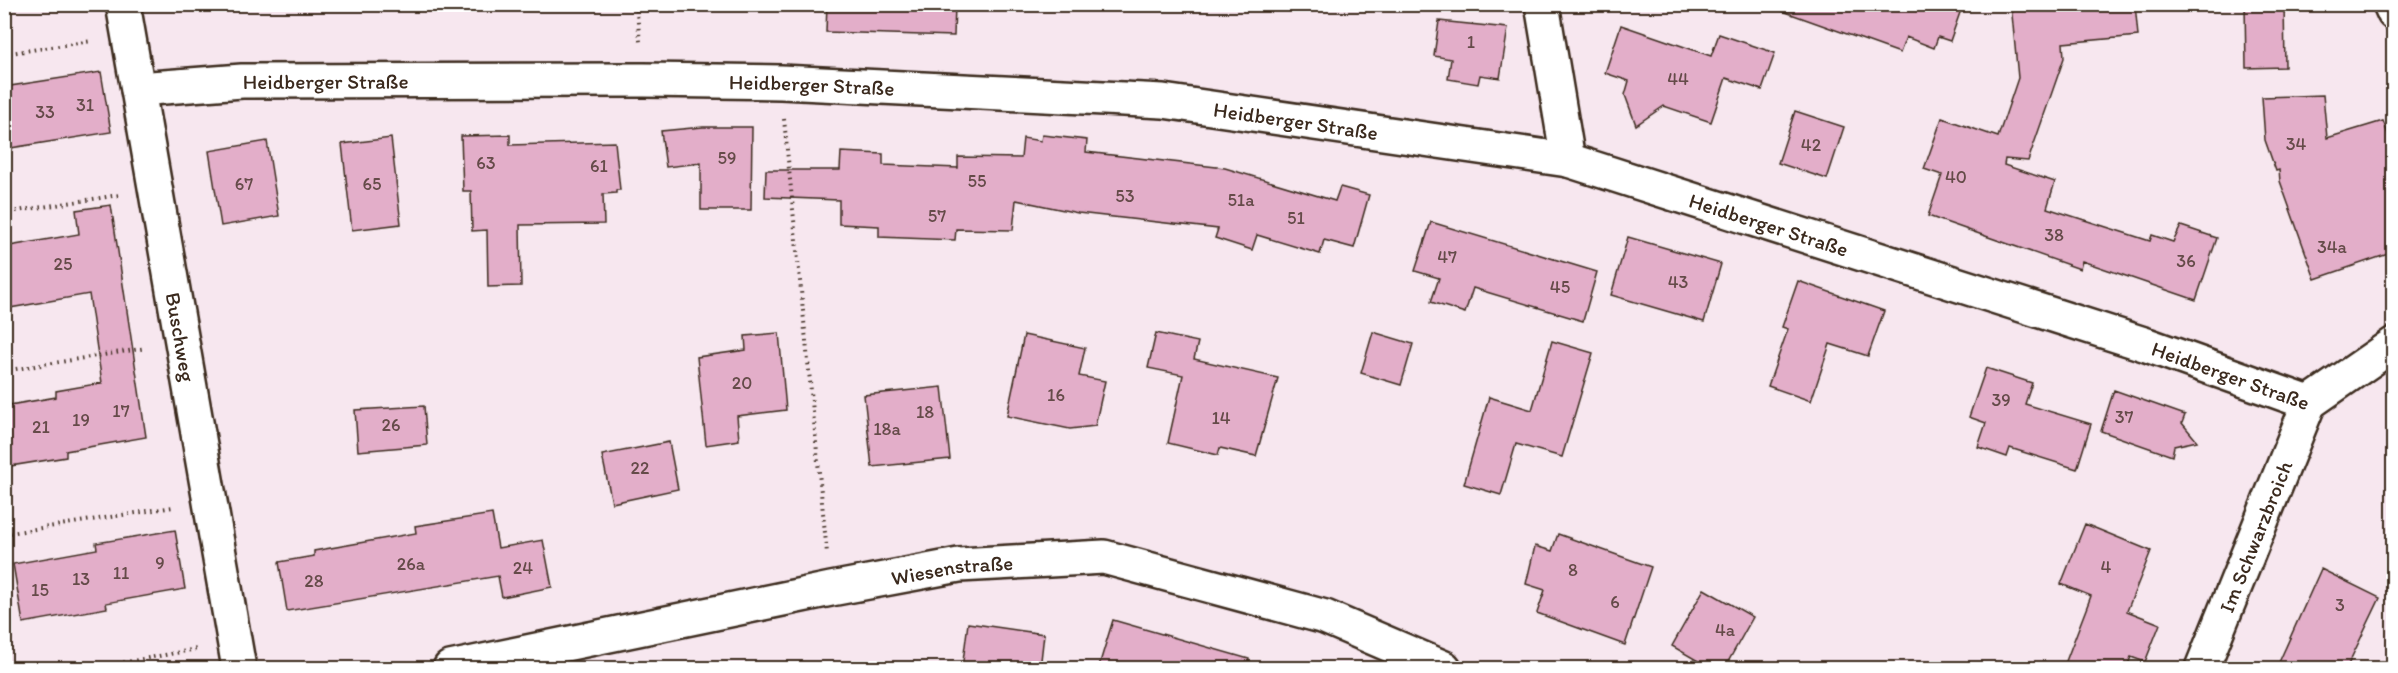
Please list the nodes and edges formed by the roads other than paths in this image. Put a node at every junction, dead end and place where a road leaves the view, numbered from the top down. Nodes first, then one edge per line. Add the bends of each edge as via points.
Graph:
1 (1542, 4) edge
2 (2390, 4) edge
3 (2394, 13) edge
4 (125, 20) edge
5 (138, 90) junction
6 (1568, 160) junction
7 (2394, 344) edge
8 (2309, 403) junction
9 (237, 655) edge
10 (450, 669) edge
11 (1444, 669) edge
12 (2202, 669) edge

1 - 6 street
2 - 3 street
4 - 5 street, Buschweg
5 - 6 street, Heidberger Straße via 242,81 781,82 1163,101
5 - 9 street, Buschweg
6 - 8 street, Heidberger Straße via 2148,345
7 - 8 street, Heidberger Straße
8 - 12 street, Im Schwarzbroich
10 - 11 street, Wiesenstraße via 959,565 1104,557 1325,617

